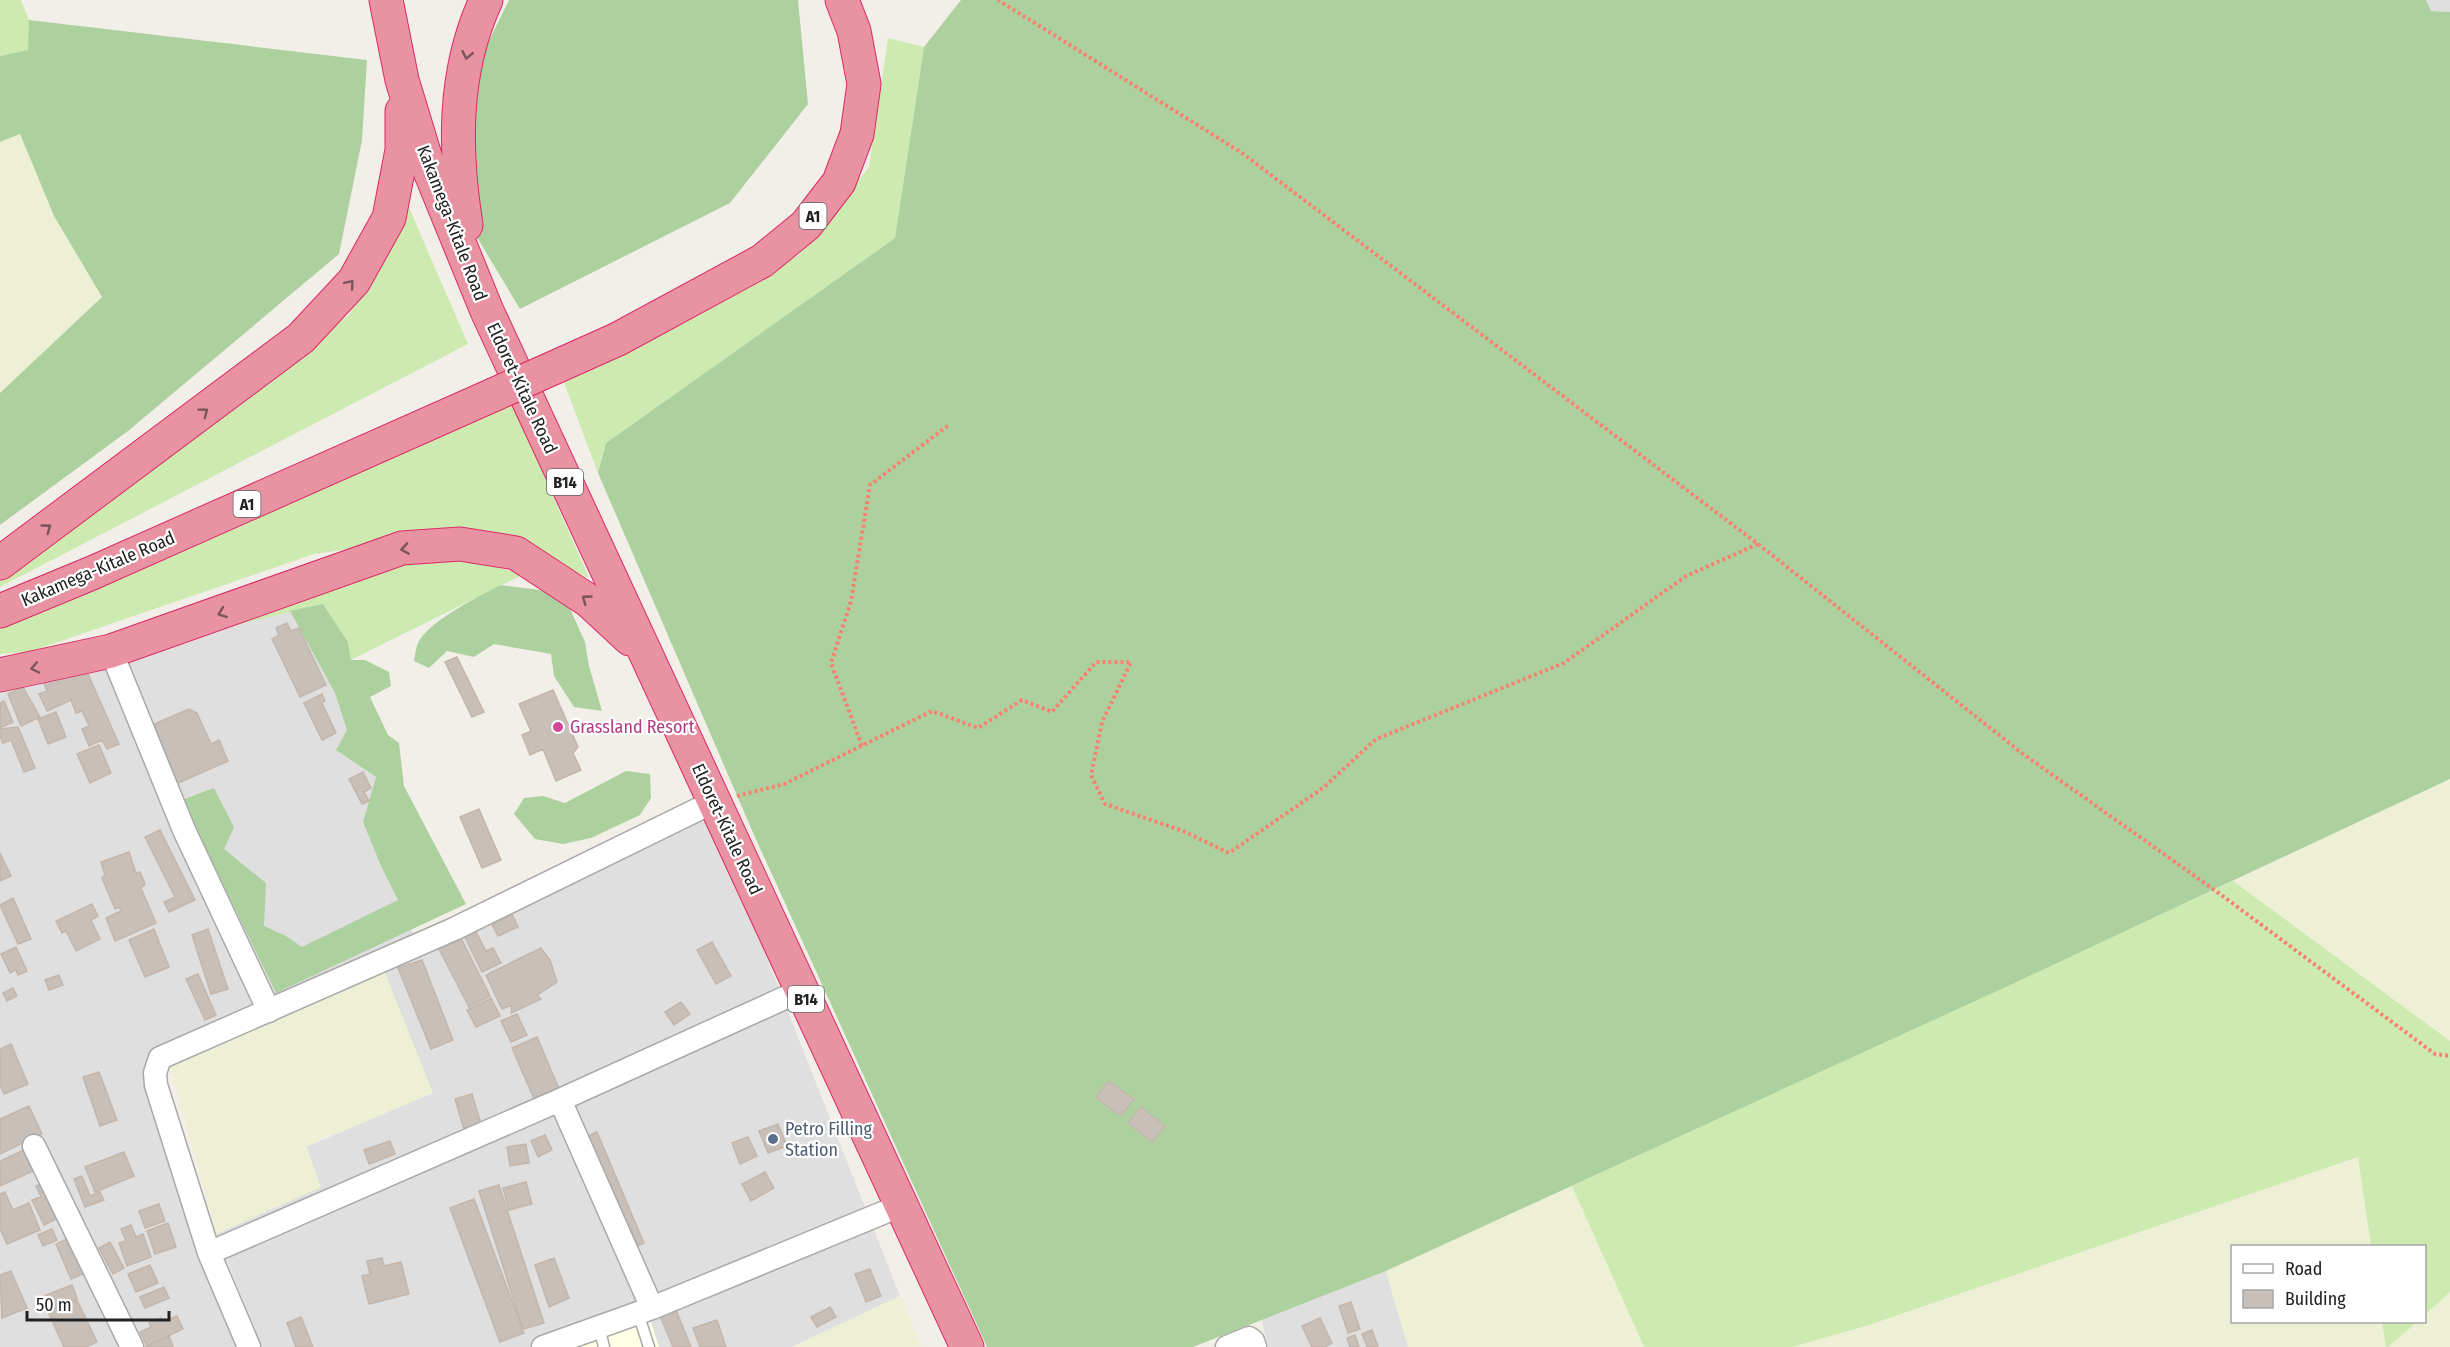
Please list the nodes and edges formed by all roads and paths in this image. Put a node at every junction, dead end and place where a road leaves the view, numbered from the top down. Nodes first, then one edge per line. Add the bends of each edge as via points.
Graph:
1 (387, 0) edge
2 (486, 0) edge
3 (842, 0) edge
4 (998, 0) edge
5 (402, 80) junction
6 (487, 311) junction
7 (950, 424) dead end
8 (1758, 544) junction
9 (0, 563) edge
10 (0, 611) edge
11 (111, 651) junction
12 (644, 652) junction
13 (0, 675) edge
14 (862, 746) junction
15 (713, 802) junction
16 (802, 990) junction
17 (269, 1011) junction
18 (2450, 1056) edge
19 (560, 1100) junction
20 (34, 1146) dead end
21 (902, 1205) junction
22 (209, 1253) junction
23 (645, 1311) junction
24 (602, 1337) edge
25 (132, 1347) edge
26 (249, 1347) edge
27 (543, 1347) edge
28 (650, 1347) edge
29 (967, 1347) edge
30 (1227, 1347) edge
31 (1255, 1347) edge

1 - 5 highway, Kakamega-Kitale Road
2 -> 6 highway, Kakamega-Kitale Road via 470,38 457,134 458,178 468,240
3 - 10 highway, Kakamega-Kitale Road / A1, bridge via 854,31 864,84 857,134 839,182 806,225 762,261 618,339
4 - 8 path via 1242,153
5 - 6 highway, Kakamega-Kitale Road via 429,169
9 -> 5 highway via 301,338 354,281 389,218 402,150
6 - 12 highway, Eldoret-Kitale Road / B14
7 - 14 path via 870,485 851,600 831,663
8 - 14 path via 1686,576 1564,663 1376,739 1323,788 1229,853 1183,831 1106,804 1091,776 1102,722 1131,662 1096,662 1052,712 1022,700 978,728 932,711
8 - 18 path via 2023,754 2435,1054
12 -> 11 highway via 589,601 516,553 460,544 402,548
11 -> 13 highway
11 - 17 street via 184,830
12 - 15 highway, Eldoret-Kitale Road / B14
14 - 15 path via 784,784
15 - 16 highway, Eldoret-Kitale Road / B14
15 - 17 street via 454,929
16 - 19 street
16 - 21 highway, Eldoret-Kitale Road / B14
17 - 22 street via 160,1058 155,1073
19 - 22 street
19 - 23 street
20 - 25 street
21 - 23 street
21 - 29 highway, Eldoret-Kitale Road / B14
22 - 26 street
23 - 24 street
23 - 28 lane
24 - 27 street
30 - 31 street via 1250,1338

